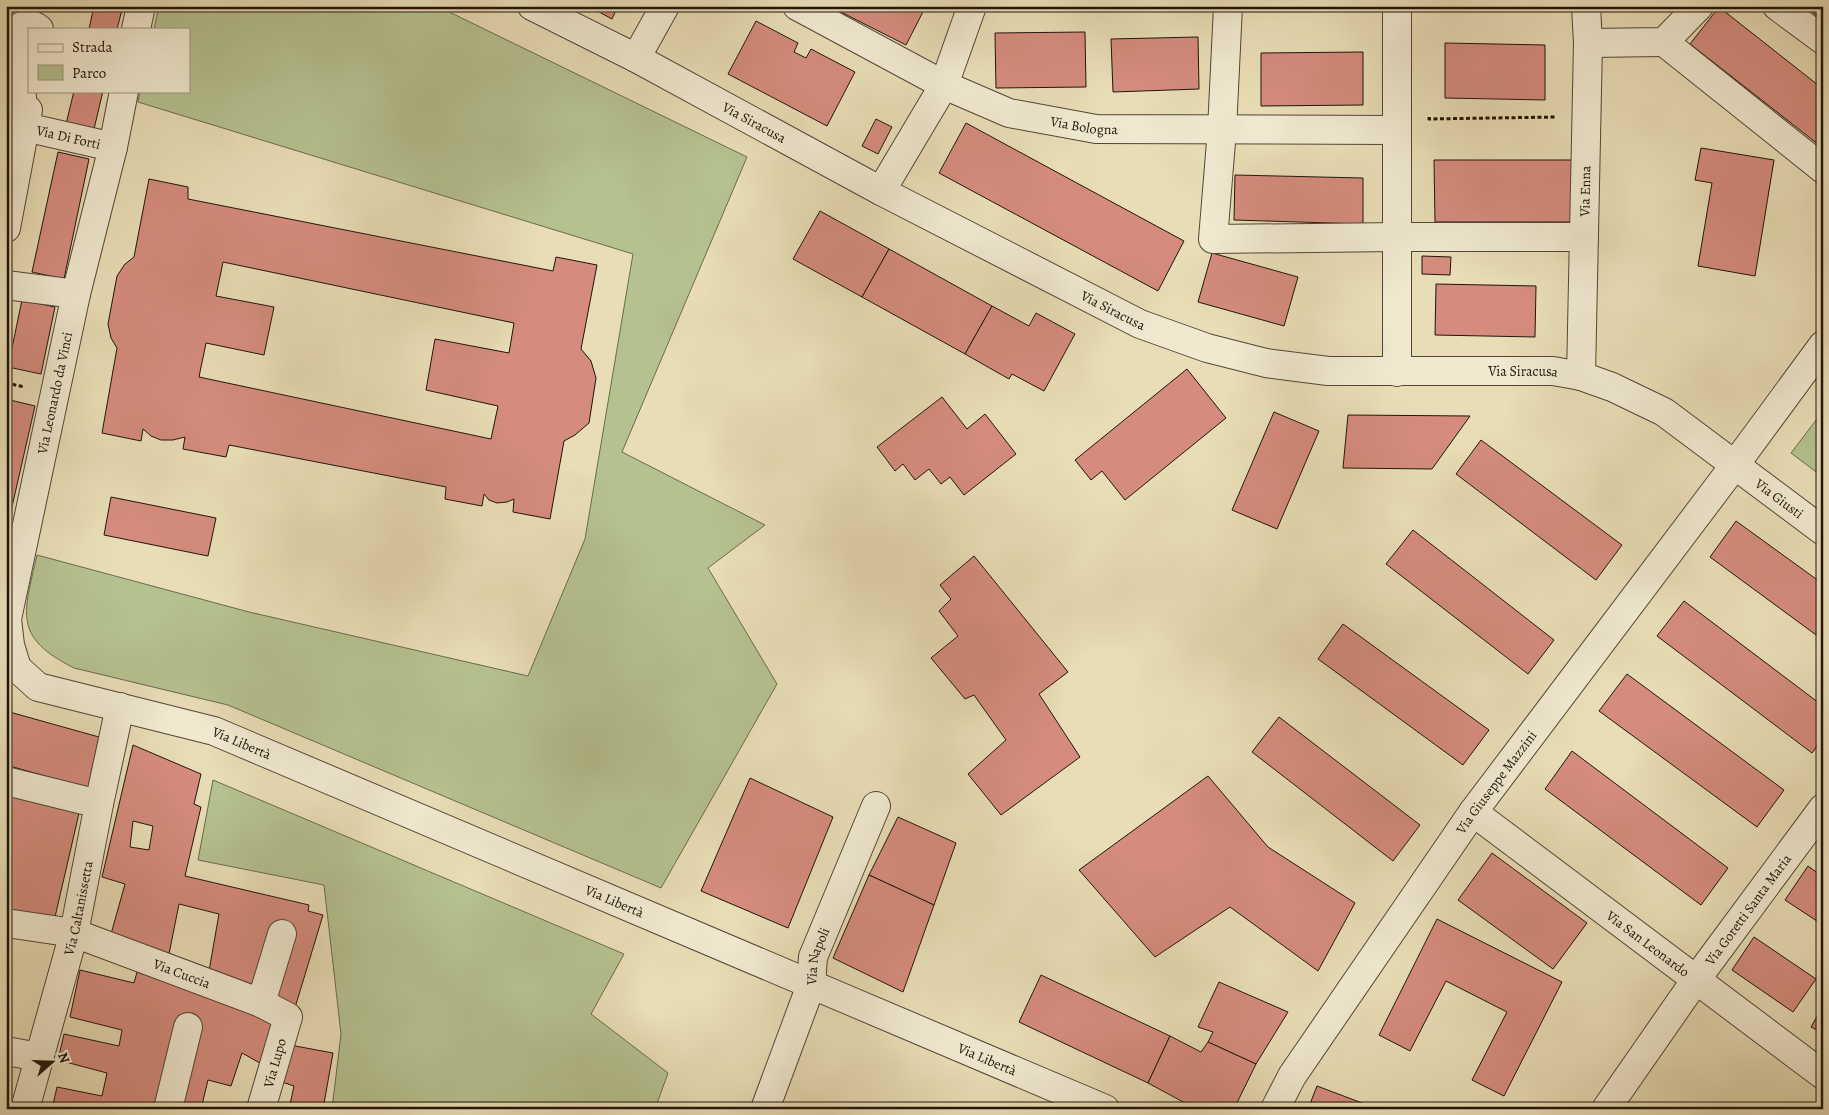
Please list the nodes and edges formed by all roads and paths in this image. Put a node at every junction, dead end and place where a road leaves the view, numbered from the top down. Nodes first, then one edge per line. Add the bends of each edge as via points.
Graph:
1 (140, 6) edge
2 (532, 6) edge
3 (665, 6) edge
4 (797, 6) edge
5 (972, 6) edge
6 (1228, 6) edge
7 (1397, 6) edge
8 (1586, 6) edge
9 (1699, 6) edge
10 (1777, 6) edge
11 (136, 28) edge
12 (22, 30) edge
13 (1823, 40) edge
14 (1664, 42) junction
15 (1588, 43) junction
16 (636, 58) junction
17 (944, 85) junction
18 (32, 92) edge
19 (124, 92) edge
20 (1586, 117) junction
21 (1429, 119) dead end
22 (1222, 130) junction
23 (1397, 130) junction
24 (17, 144) edge
25 (113, 147) junction
26 (1823, 169) edge
27 (882, 190) junction
28 (6, 228) edge
29 (1398, 237) junction
30 (1584, 237) junction
31 (6, 285) edge
32 (76, 294) junction
33 (1823, 344) edge
34 (1396, 372) junction
35 (1581, 376) junction
36 (1734, 466) junction
37 (1823, 531) edge
38 (38, 688) joint
39 (120, 707) junction
40 (6, 781) edge
41 (99, 804) junction
42 (876, 806) dead end
43 (1823, 808) edge
44 (1473, 812) junction
45 (6, 923) edge
46 (74, 933) junction
47 (282, 934) dead end
48 (1696, 981) junction
49 (811, 985) junction
50 (261, 1004) junction
51 (288, 1017) joint
52 (188, 1026) dead end
53 (6, 1052) edge
54 (39, 1057) junction
55 (1823, 1075) edge
56 (26, 1109) edge
57 (168, 1109) edge
58 (260, 1109) edge
59 (766, 1109) edge
60 (1105, 1109) edge
61 (1275, 1109) edge
62 (1606, 1109) edge

1 - 11 street
2 - 16 street, Via Siracusa
3 - 16 street
4 - 17 street, Via Bologna
5 - 17 street
6 - 22 street
7 - 23 street
8 - 15 street, Via Enna
9 - 14 street
10 - 13 street
12 - 24 street
14 - 15 street
14 - 26 street
15 - 20 street, Via Enna
16 - 27 street, Via Siracusa
17 - 22 street, Via Bologna via 1009,113 1096,129
17 - 27 street
18 - 24 street
19 - 25 street, Via Leonardo da Vinci
20 - 21 path
20 - 30 street, Via Enna
22 - 23 street, Via Bologna
22 - 29 street via 1213,240
23 - 29 street
24 - 25 street, Via Di Forti
24 - 28 street
25 - 32 street, Via Leonardo da Vinci
27 - 34 street, Via Siracusa via 1140,324 1207,348 1292,367
29 - 30 street
29 - 34 street
30 - 35 street, Via Enna
31 - 32 street
32 - 38 street, Via Leonardo da Vinci via 7,619 17,668
33 - 36 street, Via Giuseppe Mazzini
34 - 35 street, Via Siracusa via 1553,371
35 - 36 street, Via Siracusa via 1664,412
36 - 37 street, Via Giusti
36 - 44 street, Via Giuseppe Mazzini
38 - 39 street, Via Libertà
39 - 41 street, Via Caltanissetta
39 - 49 street, Via Libertà via 214,731
40 - 41 street
41 - 46 street, Via Caltanissetta
42 - 49 street, Via Napoli via 813,957
43 - 48 street, Via Goretti Santa Maria
44 - 48 street, Via San Leonardo
44 - 61 street, Via Giuseppe Mazzini via 1292,1076
45 - 46 street, Via Cuccia
46 - 50 street, Via Cuccia
46 - 54 street, Via Caltanissetta
47 - 50 street
48 - 55 street, Via San Leonardo
48 - 62 street, Via Goretti Santa Maria
49 - 59 street, Via Napoli
49 - 60 street, Via Libertà
50 - 51 street, Via Cuccia
51 - 58 street, Via Lupo
52 - 57 street
53 - 54 street
54 - 56 street, Via Caltanissetta

